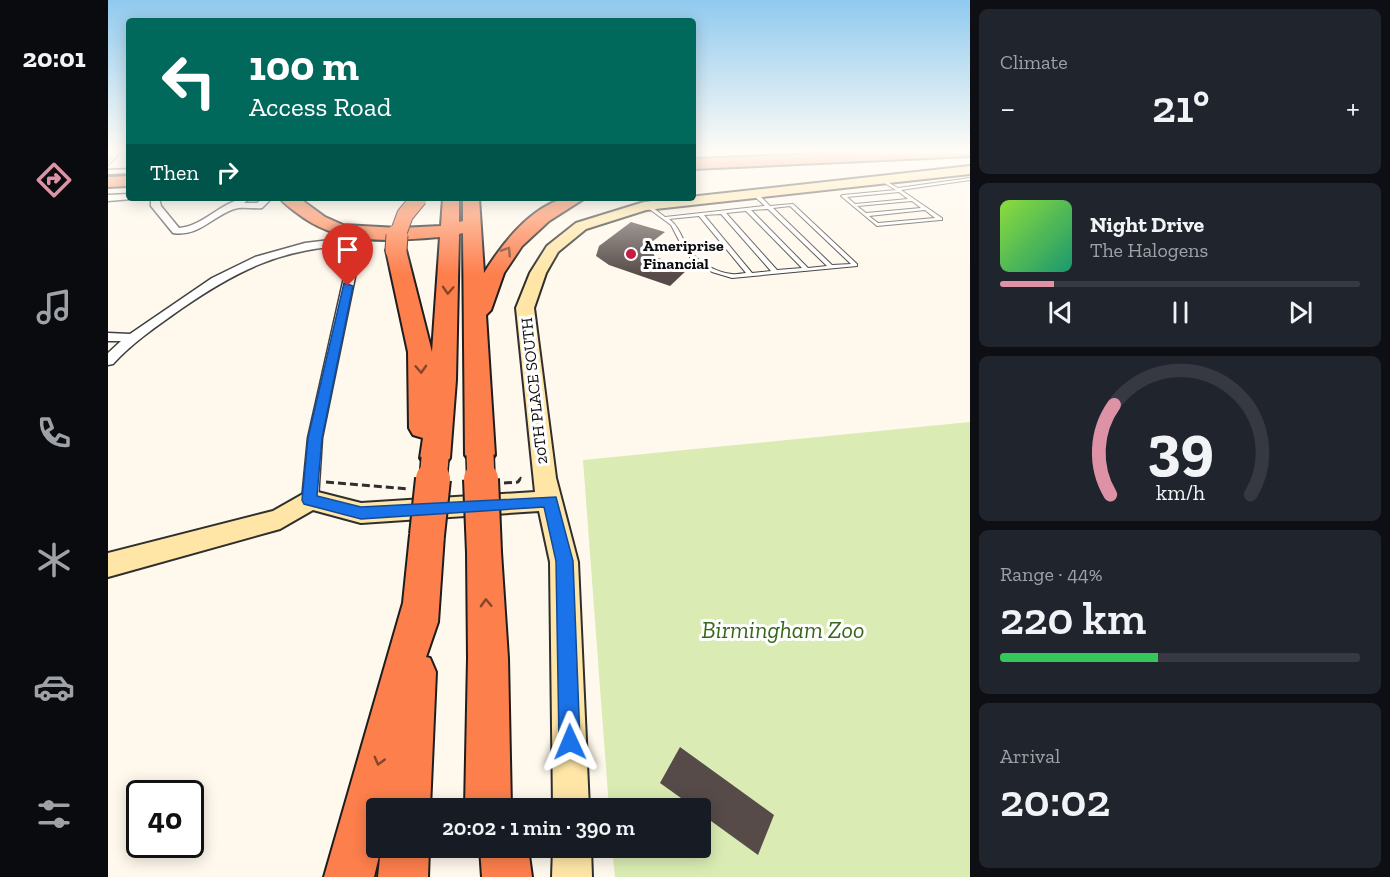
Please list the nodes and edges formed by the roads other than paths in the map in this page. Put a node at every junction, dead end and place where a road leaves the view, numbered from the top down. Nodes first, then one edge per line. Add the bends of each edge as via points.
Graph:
1 (765, 193) edge
2 (871, 193) edge
3 (902, 193) edge
4 (755, 194) junction
5 (126, 197) edge
6 (108, 198) edge
7 (696, 200) edge
8 (912, 200) junction
9 (155, 201) edge
10 (241, 201) edge
11 (265, 201) edge
12 (292, 201) edge
13 (416, 201) edge
14 (450, 201) edge
15 (451, 201) edge
16 (471, 201) edge
17 (571, 201) edge
18 (691, 201) edge
19 (853, 205) junction
20 (232, 206) junction
21 (646, 206) junction
22 (324, 207) dead end
23 (770, 207) junction
24 (925, 209) junction
25 (748, 210) junction
26 (722, 212) junction
27 (700, 214) junction
28 (865, 215) junction
29 (665, 218) junction
30 (472, 220) junction
31 (451, 232) junction
32 (831, 267) junction
33 (806, 269) junction
34 (775, 272) junction
35 (750, 274) junction
36 (476, 323) junction
37 (108, 337) edge
38 (130, 338) junction
39 (108, 347) edge
40 (108, 361) edge
41 (429, 458) junction
42 (310, 492) junction
43 (550, 501) junction
44 (108, 565) edge
45 (420, 603) junction
46 (488, 658) junction
47 (408, 798) edge
48 (488, 798) edge
49 (500, 798) edge
50 (571, 798) edge
51 (404, 858) edge
52 (489, 858) edge
53 (505, 858) edge
54 (572, 858) edge
55 (349, 877) edge
56 (403, 877) edge
57 (489, 877) edge
58 (507, 877) edge
59 (572, 877) edge

1 - 4 street, 20TH PLACE SOUTH
2 - 19 lane via 843,196
3 - 8 lane
4 - 7 street, 20TH PLACE SOUTH
4 - 23 lane
5 - 6 street
8 - 19 lane
8 - 24 lane
9 - 20 street via 176,231 192,230
10 - 20 street
11 - 20 street via 259,206
12 - 31 highway via 341,231
13 -> 41 highway, bridge via 400,223 396,250 420,352
14 - 22 highway via 439,214 422,222 379,230 335,223
15 - 31 highway
16 - 30 highway
36 -> 17 highway via 486,288 509,246 541,217
18 - 21 street, 20TH PLACE SOUTH
19 - 28 lane
21 - 29 lane
21 - 43 street, 20TH PLACE SOUTH via 622,211 573,231 552,249 528,296 526,318
23 - 25 lane
23 - 32 lane
23 - 32 lane via 791,206 855,265
24 - 28 lane
24 - 28 lane via 940,219 877,225
25 - 26 lane
25 - 33 lane
26 - 27 lane
26 - 34 lane
27 - 29 lane
27 - 35 lane
29 - 35 lane via 679,231 696,260 723,274
30 - 31 highway
30 - 36 highway
31 -> 41 highway via 443,380
32 - 33 lane
33 - 34 lane
34 - 35 lane
46 -> 36 highway, bridge
37 - 38 street
38 - 39 street
38 - 40 street
38 - 42 street via 222,275 246,264 293,249 357,243 315,438
41 - 45 highway, bridge
42 - 43 street via 361,513
42 - 44 street via 280,519
43 - 50 street, 20TH PLACE SOUTH via 564,561
45 - 47 highway
45 -> 55 highway
46 - 48 highway
46 - 49 highway
51 - 56 highway
52 - 57 highway
53 - 58 highway
54 - 59 street

